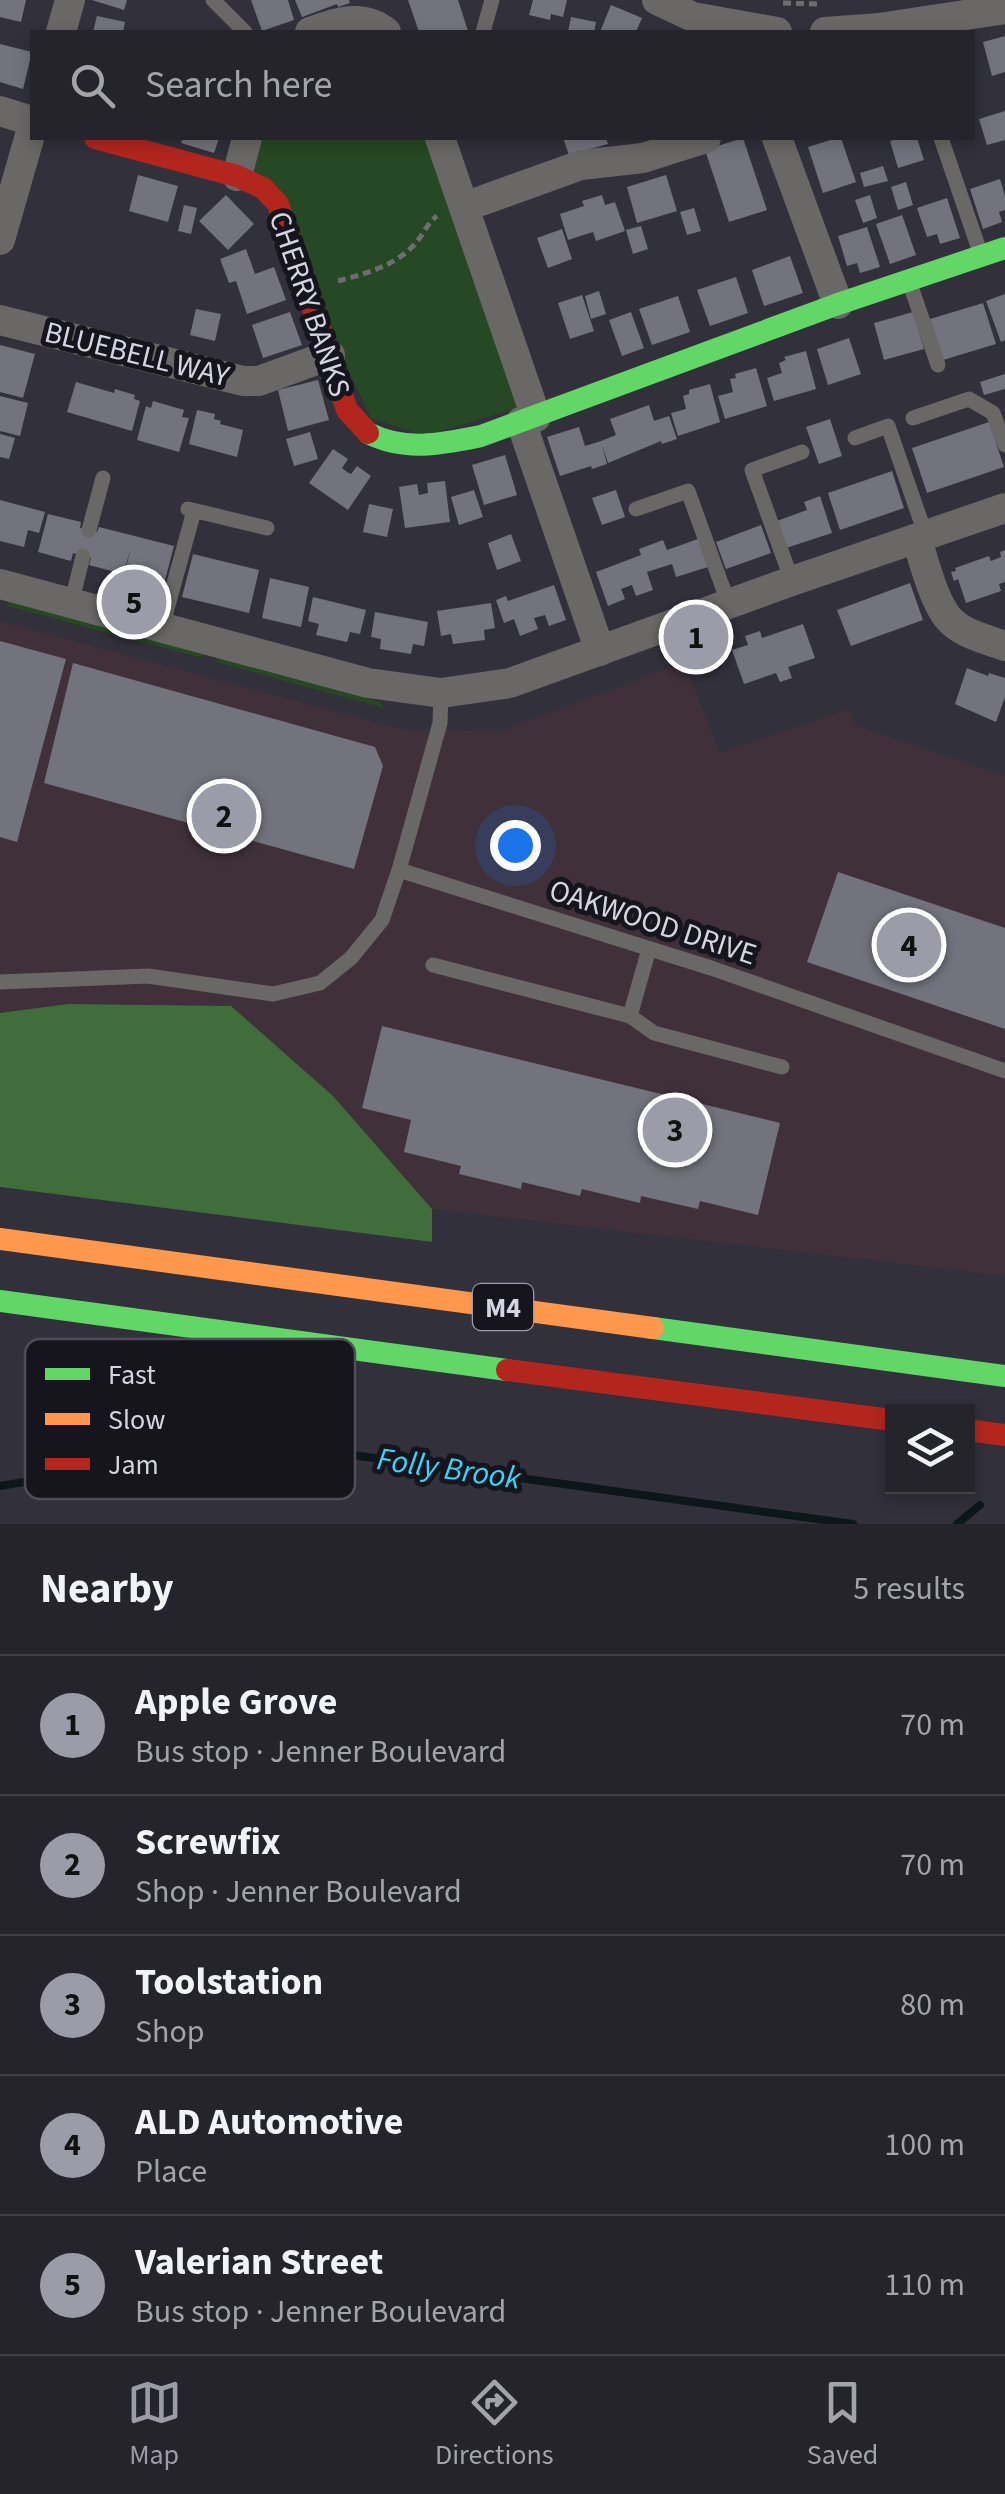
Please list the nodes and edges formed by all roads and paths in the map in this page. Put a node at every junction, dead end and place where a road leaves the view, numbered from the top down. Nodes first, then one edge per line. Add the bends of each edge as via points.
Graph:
1 (70, 0) edge
2 (213, 0) edge
3 (492, 0) edge
4 (657, 0) edge
5 (1005, 9) edge
6 (61, 30) edge
7 (243, 30) edge
8 (317, 30) edge
9 (383, 30) edge
10 (484, 30) edge
11 (765, 30) edge
12 (852, 30) edge
13 (0, 112) edge
14 (30, 123) edge
15 (30, 131) edge
16 (103, 140) edge
17 (246, 140) edge
18 (441, 140) edge
19 (700, 140) edge
20 (778, 140) edge
21 (942, 140) edge
22 (238, 176) junction
23 (464, 207) junction
24 (0, 240) edge
25 (1005, 248) edge
26 (981, 256) junction
27 (910, 282) junction
28 (308, 288) junction
29 (838, 304) junction
30 (0, 320) edge
31 (330, 356) junction
32 (938, 365) dead end
33 (912, 418) dead end
34 (528, 420) junction
35 (855, 438) dead end
36 (1005, 445) edge
37 (802, 452) dead end
38 (104, 478) dead end
39 (1005, 508) edge
40 (636, 509) dead end
41 (267, 528) dead end
42 (90, 530) dead end
43 (921, 538) junction
44 (82, 556) dead end
45 (792, 581) junction
46 (0, 584) edge
47 (71, 604) junction
48 (729, 605) junction
49 (162, 627) junction
50 (1005, 646) edge
51 (600, 652) junction
52 (441, 693) junction
53 (399, 870) junction
54 (650, 950) junction
55 (432, 965) dead end
56 (0, 982) edge
57 (630, 1016) junction
58 (782, 1067) dead end
59 (1005, 1072) edge
60 (0, 1239) edge
61 (0, 1301) edge
62 (269, 1339) edge
63 (355, 1351) edge
64 (1005, 1376) edge
65 (885, 1419) edge
66 (975, 1431) edge
67 (1005, 1435) edge

1 - 6 street
2 - 7 lane
3 - 10 lane
4 - 11 street via 693,17
5 - 12 street
8 - 9 street via 354,20
13 - 14 street
15 - 24 street
16 - 22 main road, CHERRY BANKS
17 - 22 street
18 - 23 street
19 - 23 street via 642,158 581,165
20 - 29 street
21 - 26 lane
22 - 28 main road, CHERRY BANKS via 278,204
23 - 28 path via 434,217 399,258
23 - 34 street
25 - 26 main road, CHERRY BANKS
26 - 27 main road, CHERRY BANKS
27 - 29 main road, CHERRY BANKS
27 - 32 lane
28 - 31 main road, CHERRY BANKS
29 - 34 main road, CHERRY BANKS
30 - 31 street, BLUEBELL WAY via 243,381
31 - 34 main road, CHERRY BANKS via 348,410 367,433 398,444 433,446
33 - 36 lane via 969,399 993,413
34 - 51 street
35 - 43 lane via 888,426
37 - 45 lane via 752,470
38 - 42 lane
39 - 43 street
40 - 48 lane via 688,491
41 - 49 lane via 190,509
43 - 45 street
43 - 50 street via 942,608 953,623
44 - 47 lane
45 - 48 street
46 - 47 street
47 - 49 street
48 - 51 street
49 - 52 street via 368,682
51 - 52 street via 510,683
52 - 53 lane via 440,723
53 - 54 lane, OAKWOOD DRIVE
53 - 56 lane via 382,920 320,983 273,994 148,976
54 - 57 lane
54 - 59 lane, OAKWOOD DRIVE
55 - 57 lane
57 - 58 lane via 654,1033
60 - 64 main road, M4
61 - 62 main road, M4
63 - 65 main road, M4
66 - 67 main road

